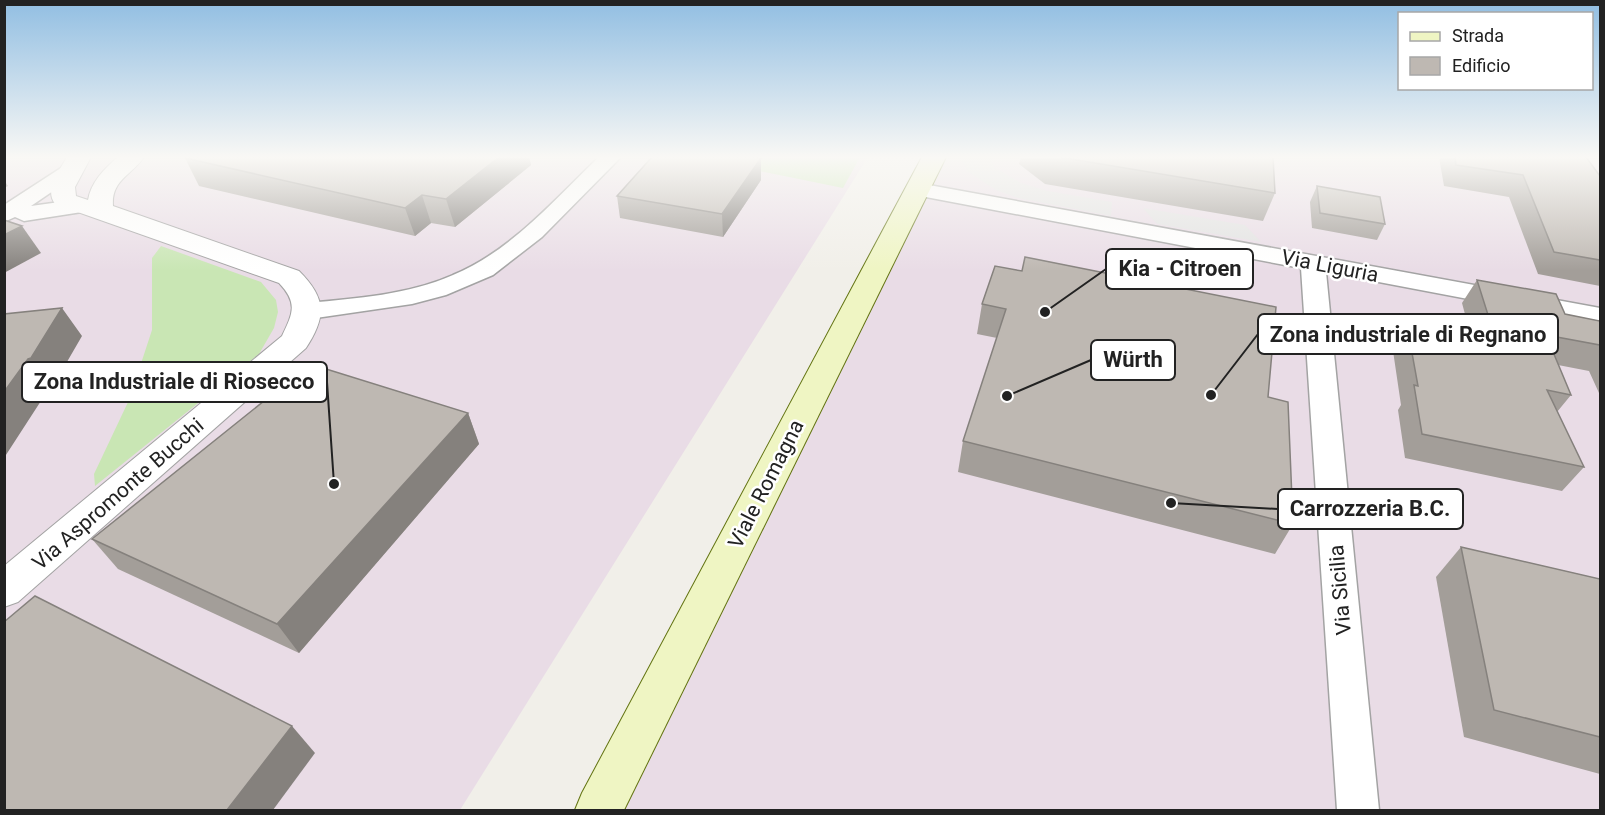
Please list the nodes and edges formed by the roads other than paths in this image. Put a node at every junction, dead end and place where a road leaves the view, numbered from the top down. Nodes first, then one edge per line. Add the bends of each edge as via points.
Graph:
1 (38, 195) edge
2 (71, 195) edge
3 (91, 195) edge
4 (101, 195) edge
5 (570, 195) edge
6 (915, 195) edge
7 (950, 195) edge
8 (80, 205) junction
9 (11, 217) edge
10 (1313, 263) junction
11 (309, 311) junction
12 (1600, 316) edge
13 (4, 590) edge
14 (599, 810) edge
15 (1358, 810) edge

1 - 9 street
2 - 8 street
3 - 8 street
4 - 8 street via 99,201
5 - 11 street via 506,255 474,274 438,289 376,303
6 - 14 main road, Viale Romagna
7 - 10 street, Via Liguria
8 - 9 street
8 - 11 street via 289,277 306,292
10 - 12 street, Via Liguria
10 - 15 street, Via Sicilia
11 - 13 street, Via Aspromonte Bucchi via 295,341

